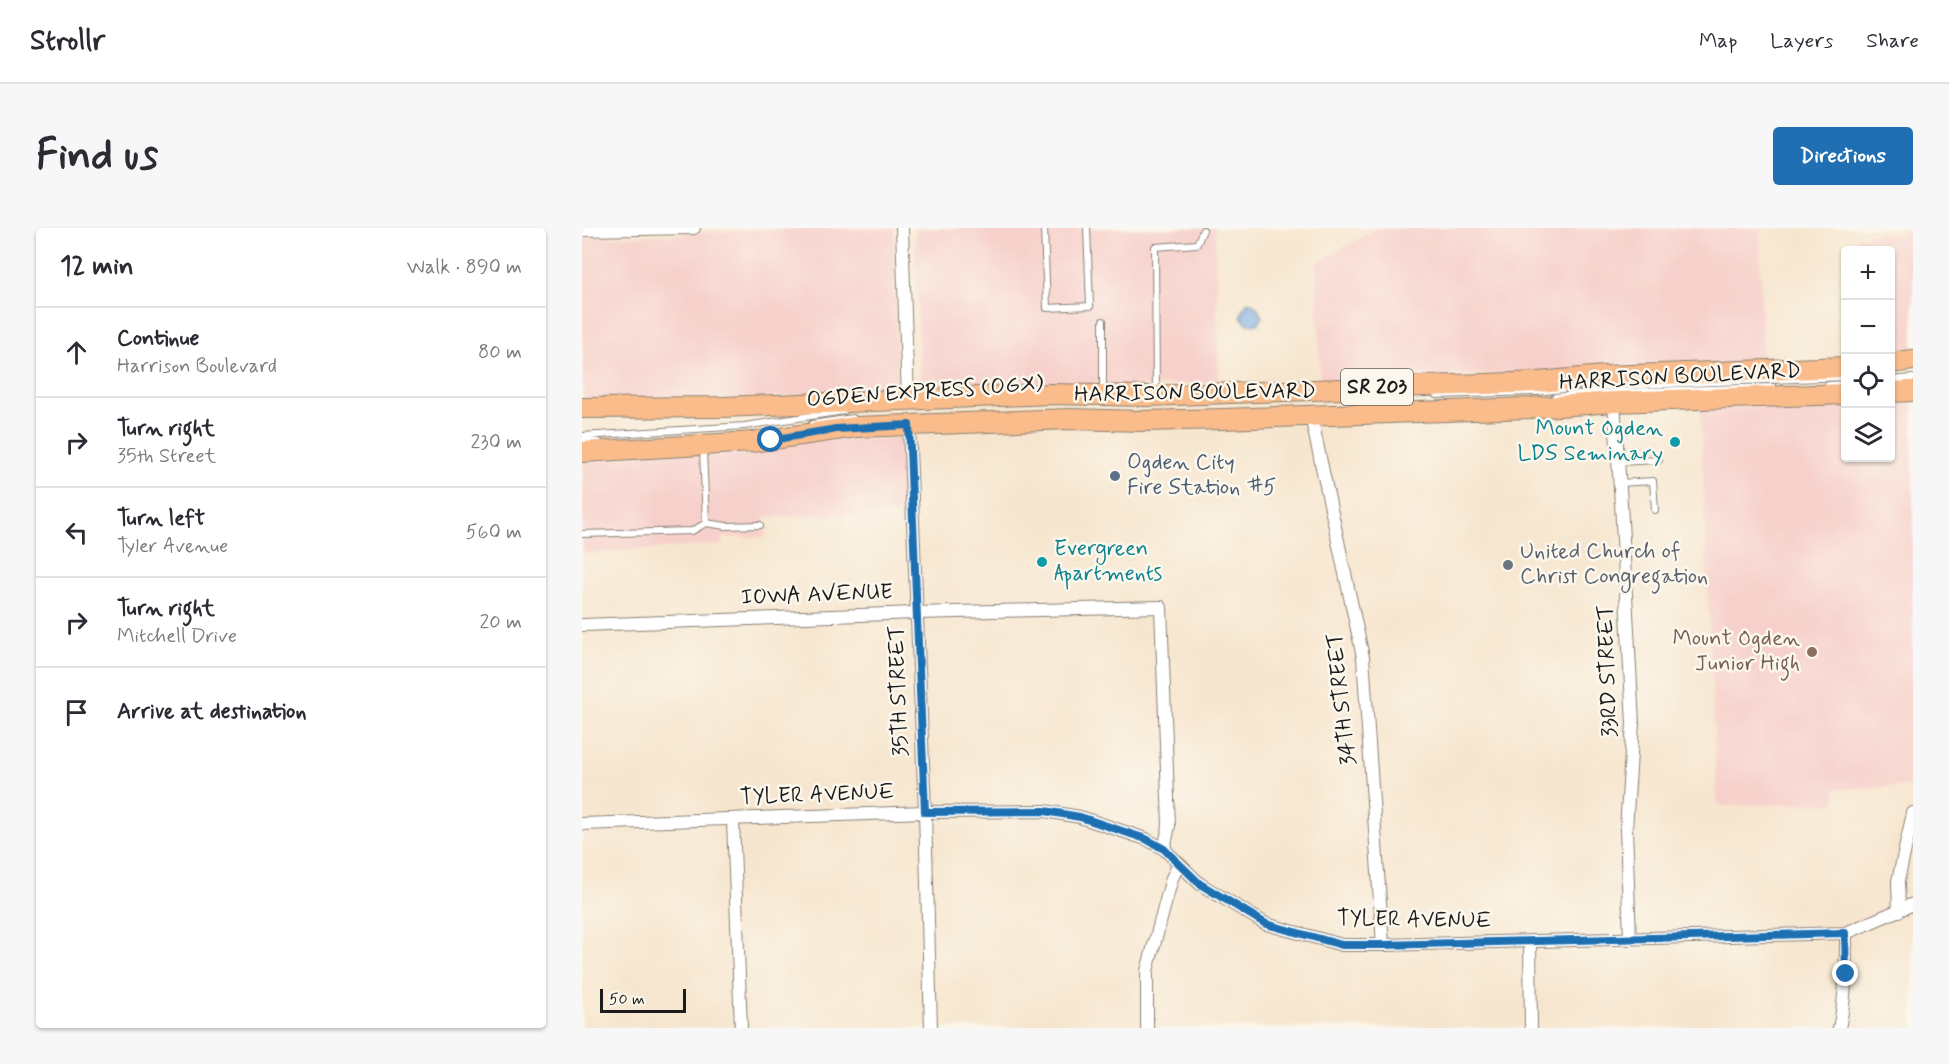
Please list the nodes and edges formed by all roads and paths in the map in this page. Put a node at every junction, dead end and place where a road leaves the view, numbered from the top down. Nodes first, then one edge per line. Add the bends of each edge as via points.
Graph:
1 (694, 228) edge
2 (902, 228) edge
3 (1044, 228) edge
4 (1087, 228) edge
5 (582, 230) edge
6 (1203, 230) dead end
7 (1103, 321) dead end
8 (1913, 360) edge
9 (1895, 362) edge
10 (1841, 367) edge
11 (1841, 376) edge
12 (1913, 378) edge
13 (1895, 380) edge
14 (1841, 384) edge
15 (1913, 391) edge
16 (1895, 392) edge
17 (1841, 394) edge
18 (1156, 395) junction
19 (909, 399) junction
20 (1100, 399) junction
21 (1052, 402) dead end
22 (1614, 402) junction
23 (582, 408) edge
24 (853, 411) dead end
25 (1311, 416) junction
26 (858, 417) dead end
27 (909, 425) junction
28 (800, 427) dead end
29 (759, 432) dead end
30 (582, 438) edge
31 (703, 445) junction
32 (582, 452) edge
33 (1659, 460) dead end
34 (1618, 462) junction
35 (1620, 483) junction
36 (1655, 510) dead end
37 (706, 523) junction
38 (759, 525) dead end
39 (582, 534) edge
40 (916, 613) junction
41 (582, 625) edge
42 (925, 812) junction
43 (1913, 813) edge
44 (732, 820) junction
45 (582, 824) edge
46 (1164, 849) junction
47 (1179, 864) junction
48 (1913, 904) edge
49 (1899, 910) junction
50 (1845, 933) junction
51 (1630, 939) junction
52 (1530, 941) junction
53 (1383, 945) junction
54 (741, 1028) edge
55 (931, 1028) edge
56 (1147, 1028) edge
57 (1531, 1028) edge
58 (1839, 1028) edge

1 - 5 street
2 - 19 street
3 - 4 lane via 1047,308 1090,306
6 - 18 lane via 1197,244 1155,247
7 - 20 lane
8 - 9 main road
10 - 18 main road, HARRISON BOULEVARD / SR 203
11 - 14 lane via 1579,387 1429,399 1536,399 1588,393
12 - 13 lane
15 - 16 main road
17 - 22 main road, HARRISON BOULEVARD / SR 203
18 - 20 main road, HARRISON BOULEVARD / SR 203
19 - 20 main road, HARRISON BOULEVARD / SR 203 via 1051,394
19 - 23 main road, HARRISON BOULEVARD / SR 203
20 - 21 lane, OGDEN EXPRESS (OGX)
22 - 25 main road, HARRISON BOULEVARD / SR 203
22 - 34 street, 33RD STREET
24 - 30 lane, OGDEN EXPRESS (OGX) via 745,426
25 - 27 main road, HARRISON BOULEVARD / SR 203
25 - 53 street, 34TH STREET via 1363,657
26 - 28 lane, OGDEN EXPRESS (OGX)
27 - 31 main road, HARRISON BOULEVARD / SR 203 via 846,428 771,440
27 - 40 street, 35TH STREET
29 - 30 lane, OGDEN EXPRESS (OGX) via 606,442
31 - 32 main road, HARRISON BOULEVARD / SR 203
31 - 37 lane
33 - 34 lane
34 - 35 street, 33RD STREET
35 - 36 lane via 1653,481
35 - 51 street, 33RD STREET via 1633,723 1626,829
37 - 38 lane
37 - 39 lane via 692,531
40 - 41 street, IOWA AVENUE
40 - 42 street, 35TH STREET
40 - 46 street, IOWA AVENUE via 1161,607 1169,826
42 - 44 street, TYLER AVENUE
42 - 46 street, TYLER AVENUE via 1045,811 1080,817
42 - 55 street, 35TH STREET
43 - 49 street via 1898,881
44 - 45 street, TYLER AVENUE
44 - 54 street
46 - 47 street, TYLER AVENUE
47 - 53 street, TYLER AVENUE via 1200,884 1266,924 1342,945
47 - 56 street via 1147,972
48 - 49 street, TYLER AVENUE
49 - 50 street, TYLER AVENUE
50 - 51 street, TYLER AVENUE
50 - 58 street via 1845,995
51 - 52 street, TYLER AVENUE
52 - 53 street, TYLER AVENUE
52 - 57 street

